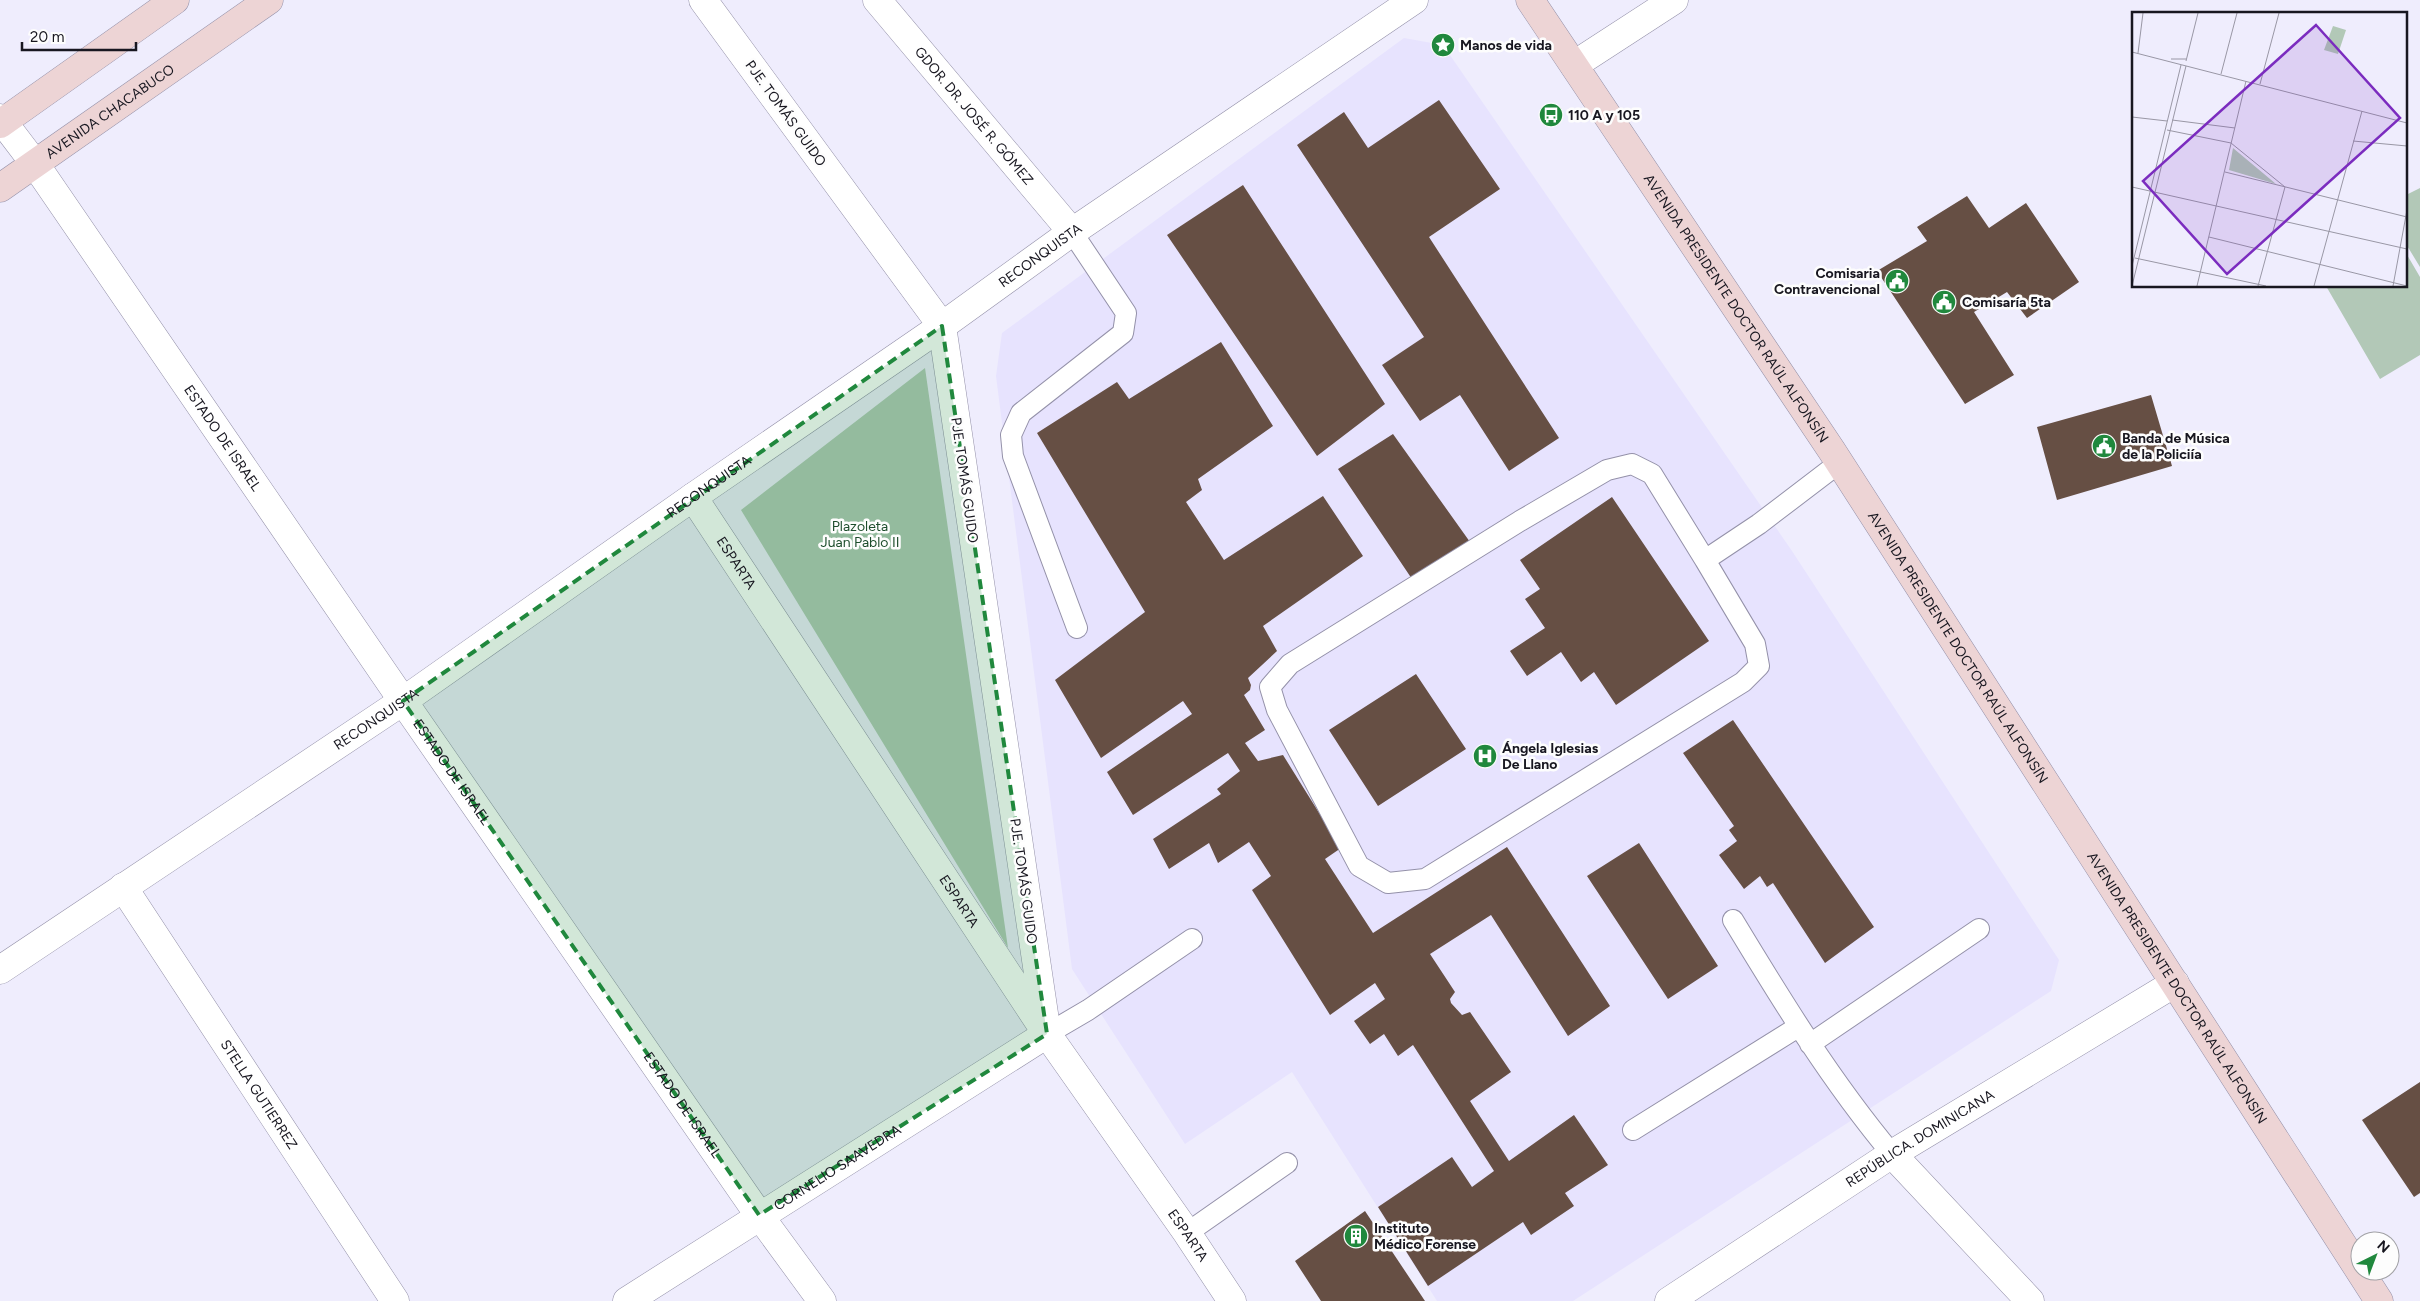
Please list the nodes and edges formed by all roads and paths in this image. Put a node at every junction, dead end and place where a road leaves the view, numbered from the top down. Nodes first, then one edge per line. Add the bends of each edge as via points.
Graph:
1 (175, 0) edge
2 (269, 0) edge
3 (703, 0) edge
4 (877, 0) edge
5 (1414, 0) edge
6 (1530, 0) edge
7 (1674, 0) edge
8 (1574, 65) junction
9 (1, 121) edge
10 (36, 164) junction
11 (0, 188) edge
12 (1072, 232) junction
13 (942, 326) junction
14 (1839, 463) junction
15 (693, 497) junction
16 (1705, 560) junction
17 (1077, 628) dead end
18 (403, 701) junction
19 (122, 887) junction
20 (1733, 920) dead end
21 (1979, 929) dead end
22 (1192, 939) dead end
23 (0, 970) edge
24 (2175, 983) junction
25 (1798, 1027) junction
26 (1046, 1034) junction
27 (1810, 1044) junction
28 (1633, 1130) dead end
29 (1892, 1154) junction
30 (1287, 1163) dead end
31 (759, 1215) junction
32 (1187, 1233) junction
33 (395, 1301) edge
34 (627, 1301) edge
35 (822, 1301) edge
36 (1232, 1301) edge
37 (1669, 1301) edge
38 (2030, 1301) edge
39 (2379, 1301) edge

1 - 9 main road
2 - 10 main road, AVENIDA CHACABUCO
3 - 13 street, PJE. TOMÁS GUIDO
4 - 12 street, GDOR. DR. JOSÉ R. GÓMEZ
5 - 12 street, RECONQUISTA
6 - 8 main road, AVENIDA PRESIDENTE DOCTOR RAÚL ALFONSÍN
7 - 8 street
8 - 14 main road, AVENIDA PRESIDENTE DOCTOR RAÚL ALFONSÍN
9 - 10 street, ESTADO DE ISRAEL
10 - 11 main road, AVENIDA CHACABUCO
10 - 18 street, ESTADO DE ISRAEL
12 - 13 street, RECONQUISTA
12 - 17 lane via 1126,313 1124,333 1021,412 1011,435 1013,456
13 - 15 street, RECONQUISTA
13 - 26 street, PJE. TOMÁS GUIDO
14 - 16 lane via 1759,524
14 - 24 main road, AVENIDA PRESIDENTE DOCTOR RAÚL ALFONSÍN
15 - 18 street, RECONQUISTA
15 - 26 street, ESPARTA
16 - 16 lane via 1652,474 1632,464 1607,470 1290,664 1270,687 1276,710 1360,866 1388,883 1425,879 1743,682 1759,666 1755,644
18 - 19 street, RECONQUISTA
18 - 31 street, ESTADO DE ISRAEL
19 - 23 street, RECONQUISTA
19 - 33 street, STELLA GUTIERREZ
20 - 25 lane
21 - 27 lane
22 - 26 lane via 1088,1010
24 - 29 street, REPÚBLICA. DOMINICANA
24 - 39 main road, AVENIDA PRESIDENTE DOCTOR RAÚL ALFONSÍN
25 - 27 lane
25 - 28 lane
26 - 31 street, CORNELIO SAAVEDRA
26 - 32 street, ESPARTA
27 - 29 lane via 1856,1111
29 - 37 street, REPÚBLICA. DOMINICANA
29 - 38 street
30 - 32 lane
31 - 34 street, CORNELIO SAAVEDRA
31 - 35 street, ESTADO DE ISRAEL
32 - 36 street, ESPARTA

